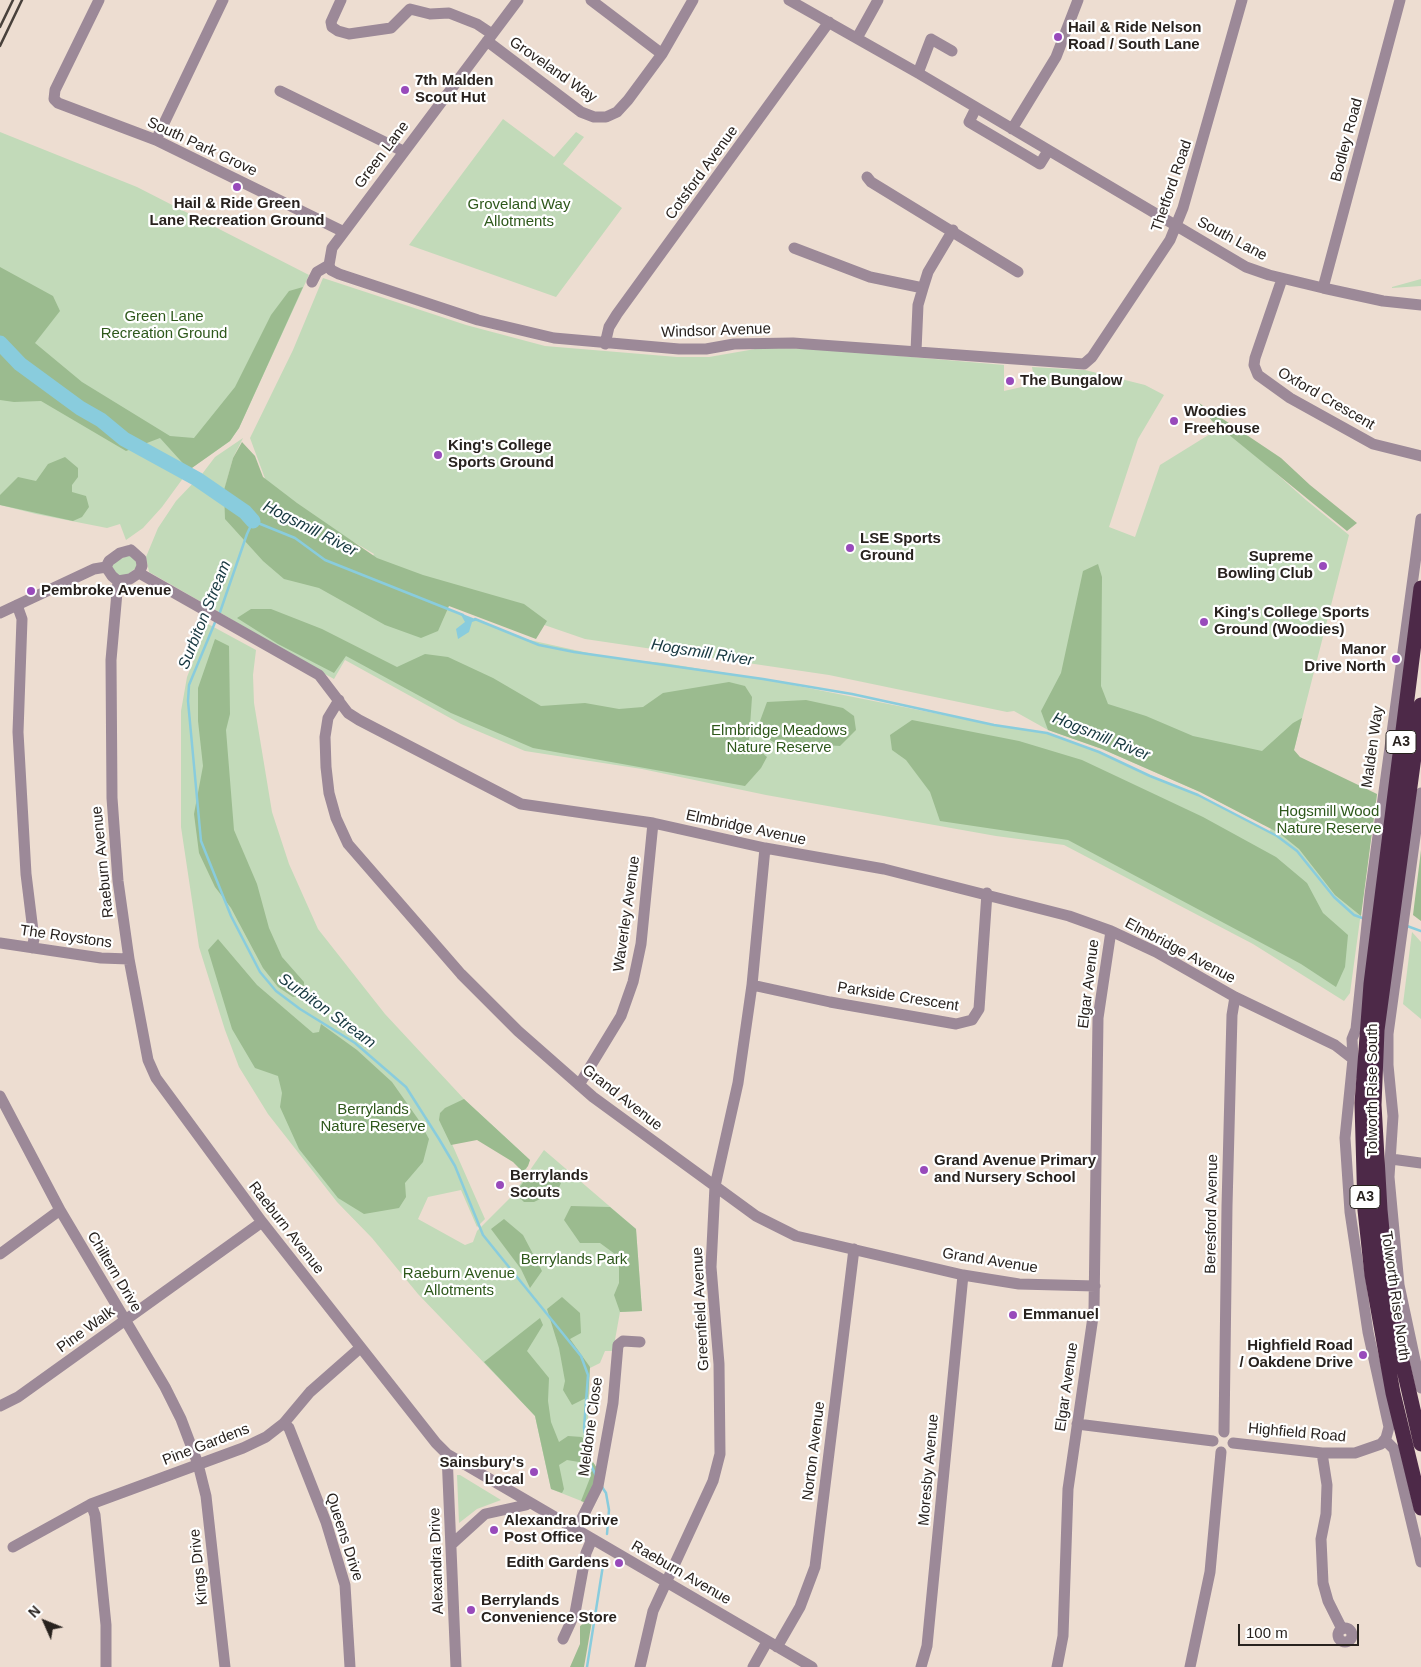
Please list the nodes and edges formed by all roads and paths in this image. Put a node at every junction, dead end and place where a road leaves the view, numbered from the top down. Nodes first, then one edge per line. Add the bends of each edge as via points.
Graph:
1 (99, 0) edge
2 (223, 0) edge
3 (341, 0) edge
4 (518, 0) edge
5 (591, 0) edge
6 (692, 0) edge
7 (789, 0) edge
8 (878, 0) edge
9 (1078, 0) edge
10 (1242, 0) edge
11 (1400, 0) edge
12 (829, 22) junction
13 (489, 38) junction
14 (857, 38) junction
15 (952, 51) dead end
16 (662, 54) junction
17 (918, 73) junction
18 (280, 92) dead end
19 (976, 108) junction
20 (1012, 129) junction
21 (156, 140) junction
22 (403, 151) junction
23 (1048, 151) junction
24 (867, 177) dead end
25 (1176, 226) junction
26 (953, 230) junction
27 (344, 232) junction
28 (794, 248) dead end
29 (329, 264) junction
30 (1018, 272) dead end
31 (1282, 279) junction
32 (312, 282) dead end
33 (923, 288) junction
34 (1324, 288) junction
35 (1421, 305) edge
36 (605, 344) junction
37 (916, 351) junction
38 (1088, 362) joint
39 (1421, 456) edge
40 (1421, 519) edge
41 (106, 567) junction
42 (139, 573) junction
43 (118, 581) junction
44 (1421, 588) edge
45 (17, 605) junction
46 (0, 613) edge
47 (339, 700) junction
48 (1421, 705) edge
49 (1421, 793) edge
50 (653, 823) junction
51 (764, 848) junction
52 (987, 894) junction
53 (1388, 898) junction
54 (1111, 931) junction
55 (1384, 937) junction
56 (0, 943) edge
57 (32, 948) junction
58 (129, 959) junction
59 (752, 985) junction
60 (1235, 997) junction
61 (1352, 1039) junction
62 (1335, 1045) junction
63 (1353, 1060) junction
64 (1363, 1078) junction
65 (579, 1085) junction
66 (0, 1096) edge
67 (1391, 1158) junction
68 (1421, 1163) edge
69 (715, 1186) junction
70 (60, 1210) junction
71 (262, 1222) junction
72 (854, 1249) junction
73 (0, 1254) edge
74 (963, 1275) junction
75 (1095, 1286) junction
76 (126, 1320) junction
77 (640, 1342) dead end
78 (360, 1348) junction
79 (1421, 1388) edge
80 (0, 1406) edge
81 (284, 1423) junction
82 (1077, 1424) junction
83 (1224, 1432) junction
84 (1385, 1440) junction
85 (1213, 1441) junction
86 (1233, 1443) junction
87 (1421, 1444) edge
88 (1221, 1452) junction
89 (1322, 1453) junction
90 (447, 1454) junction
91 (198, 1464) junction
92 (527, 1501) junction
93 (90, 1504) junction
94 (1421, 1508) edge
95 (576, 1530) junction
96 (592, 1539) junction
97 (452, 1544) junction
98 (13, 1546) dead end
99 (1421, 1562) edge
100 (666, 1581) junction
101 (1342, 1629) dead end
102 (563, 1639) dead end
103 (772, 1645) junction
104 (106, 1667) edge
105 (225, 1667) edge
106 (350, 1667) edge
107 (456, 1667) edge
108 (640, 1667) edge
109 (753, 1667) edge
110 (812, 1667) edge
111 (921, 1667) edge
112 (1057, 1667) edge
113 (1190, 1667) edge

1 - 21 street, South Park Grove via 55,90 54,99
2 - 21 street
3 - 13 street, Groveland Way via 331,22 332,27 349,34 391,28 410,9 430,14 449,12 477,24
4 - 13 street, Green Lane
5 - 16 street
6 - 16 street, Groveland Way
7 - 12 street, South Lane
8 - 14 street
9 - 20 street via 1056,57
10 - 25 street, Thetford Road
11 - 34 street, Bodley Road
12 - 14 street, South Lane
12 - 36 street, Cotsford Avenue via 617,314 609,327
13 - 16 street, Groveland Way via 581,112 594,117 606,118 617,112
13 - 22 street, Green Lane
14 - 17 street, South Lane
15 - 17 street via 932,39
17 - 19 street, South Lane
18 - 22 street
19 - 20 street, South Lane
19 - 23 street via 969,122 1040,164
20 - 23 street, South Lane
21 - 27 street, South Park Grove
22 - 27 street, Green Lane
23 - 25 street, South Lane
24 - 26 street
25 - 31 street, South Lane via 1246,267
25 - 38 street, Thetford Road via 1170,240
26 - 30 street
26 - 33 street via 928,272
27 - 29 street, Green Lane via 332,248
28 - 33 street via 870,276
29 - 32 street, Green Lane via 318,272
29 - 36 street, Windsor Avenue via 331,270 345,276 478,320 554,338
31 - 34 street, South Lane
31 - 39 street, Oxford Crescent via 1254,365 1258,375 1290,398 1373,444
33 - 37 street via 918,306
34 - 35 street, South Lane via 1383,301
36 - 37 street, Windsor Avenue via 706,349 734,344 793,344
37 - 38 street, Windsor Avenue
40 - 53 street, Malden Way
41 - 42 street via 120,553 131,550 141,559
41 - 43 street
41 - 45 street via 94,569
42 - 43 street
42 - 47 street, Elmbridge Avenue via 319,674
43 - 58 street, Raeburn Avenue via 111,660 112,798 118,881
44 - 53 highway, Malden Way / A3
45 - 46 street
45 - 57 street via 22,619 18,732 26,874 34,939
47 - 50 street, Elmbridge Avenue via 359,720 521,804
47 - 65 street, Grand Avenue via 328,718 324,737 328,792 348,844 461,974
48 - 53 highway, Malden Way / A3
49 - 53 street, Malden Way
50 - 51 street, Elmbridge Avenue
50 - 65 street, Waverley Avenue via 641,944 633,982 621,1016
51 - 52 street, Elmbridge Avenue via 884,869
51 - 59 street, Greenfield Avenue
52 - 54 street, Elmbridge Avenue
52 - 59 street, Parkside Crescent via 979,1009 972,1020 956,1024
53 - 55 highway, Malden Way / A3
53 - 55 street, Malden Way
54 - 60 street, Elmbridge Avenue via 1156,952
54 - 75 street, Elgar Avenue via 1098,1018
55 - 61 street, Malden Way
55 - 64 highway, Tolworth Rise North / A3
55 - 67 street, Tolworth Rise South via 1393,1116
55 - 87 highway, Tolworth Rise South / A3 via 1374,1105 1379,1200 1394,1326
56 - 57 street, The Roystons
57 - 58 street, The Roystons via 114,960
58 - 71 street, Raeburn Avenue via 148,1060 156,1078
59 - 69 street, Greenfield Avenue via 738,1083
60 - 62 street, Elmbridge Avenue
60 - 83 street, Beresford Avenue via 1227,1206
61 - 62 street
61 - 63 street, Malden Way
62 - 63 street, Elmbridge Avenue
63 - 64 street, Elmbridge Avenue
63 - 84 street, Tolworth Rise North via 1345,1162 1368,1332 1389,1427
64 - 94 highway, Tolworth Rise North / A3 via 1365,1210 1372,1275 1393,1394
65 - 69 street, Grand Avenue
66 - 70 street, Chiltern Drive
67 - 68 street
67 - 79 street, Tolworth Rise South via 1389,1176 1399,1285
69 - 72 street, Grand Avenue via 777,1228 796,1236
69 - 100 street, Greenfield Avenue via 711,1267 719,1364 720,1454 713,1481
70 - 73 street
70 - 76 street, Chiltern Drive
71 - 76 street, Pine Walk
71 - 78 street, Raeburn Avenue
72 - 74 street, Grand Avenue
72 - 103 street, Norton Avenue via 815,1566 800,1607
74 - 75 street, Grand Avenue via 1019,1284
74 - 111 street, Moresby Avenue via 927,1646
75 - 82 street, Elgar Avenue
76 - 80 street, Pine Walk via 18,1397
76 - 91 street, Chiltern Drive via 165,1387
77 - 95 street, Meldone Close via 623,1341 618,1345 613,1403 598,1486
78 - 81 street, Pine Gardens via 310,1392
78 - 90 street, Raeburn Avenue
81 - 91 street, Pine Gardens via 251,1445
81 - 106 street, Queens Drive via 289,1428 326,1522 345,1585
82 - 85 street
82 - 112 street, Elgar Avenue via 1068,1489 1064,1636
83 - 85 street via 1216,1435
83 - 86 street via 1232,1437
84 - 89 street, Highfield Road via 1355,1453
84 - 99 street via 1394,1449
85 - 88 street via 1216,1450
86 - 88 street via 1230,1449
86 - 89 street, Highfield Road
88 - 113 street via 1210,1572
89 - 101 street via 1327,1485 1321,1539 1323,1583
90 - 92 street, Raeburn Avenue
90 - 97 street, Alexandra Drive
91 - 93 street, Pine Gardens
91 - 105 street, Kings Drive via 206,1496
92 - 95 street, Raeburn Avenue
92 - 97 street via 526,1505 485,1514
93 - 98 street, Pine Gardens
93 - 104 street via 95,1515 105,1615
95 - 96 street, Raeburn Avenue
96 - 100 street, Raeburn Avenue
96 - 102 street via 586,1553 575,1612
97 - 107 street, Alexandra Drive
100 - 103 street, Raeburn Avenue
100 - 108 street, Greenfield Avenue via 653,1611
103 - 109 street, Norton Avenue
103 - 110 street, Raeburn Avenue

